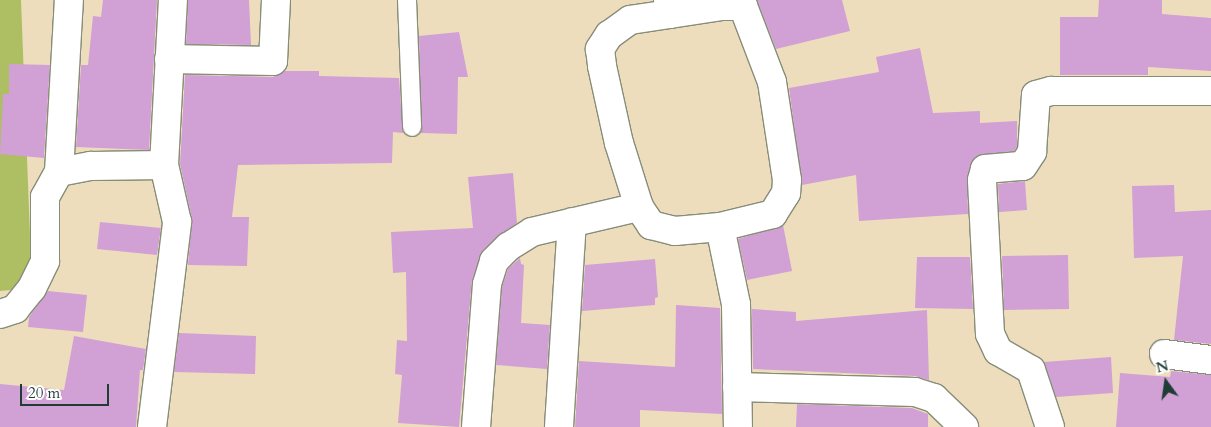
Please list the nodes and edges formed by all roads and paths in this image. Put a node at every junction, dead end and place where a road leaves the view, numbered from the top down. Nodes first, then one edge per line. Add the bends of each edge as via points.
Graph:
1 (69, 0) edge
2 (173, 0) edge
3 (276, 0) edge
4 (407, 0) edge
5 (669, 7) edge
6 (169, 59) junction
7 (1211, 91) edge
8 (412, 127) dead end
9 (164, 165) junction
10 (59, 172) junction
11 (639, 207) junction
12 (572, 222) junction
13 (720, 227) junction
14 (0, 314) edge
15 (1164, 354) dead end
16 (1211, 360) edge
17 (736, 386) junction
18 (152, 427) edge
19 (476, 427) edge
20 (559, 427) edge
21 (738, 427) edge
22 (964, 427) edge
23 (1050, 427) edge

1 - 10 street
2 - 6 street
3 - 6 street via 273,61
4 - 8 lane
5 - 11 street via 630,20 609,35 600,49 619,143
5 - 13 street via 743,6 772,82 788,180 786,193 773,214
6 - 9 street
7 - 23 street via 1050,91 1036,95 1032,152 1023,166 985,169 982,180 990,334 998,351 1031,370
9 - 10 street via 91,166
9 - 18 street via 177,222
10 - 14 street via 45,197 45,261 32,288 15,309
11 - 12 street
11 - 13 street via 651,225 659,227 676,231
12 - 19 street via 532,232 508,246 494,261 487,284
12 - 20 street
13 - 17 street via 736,304
15 - 16 street
17 - 21 street
17 - 22 street via 916,392 934,398

